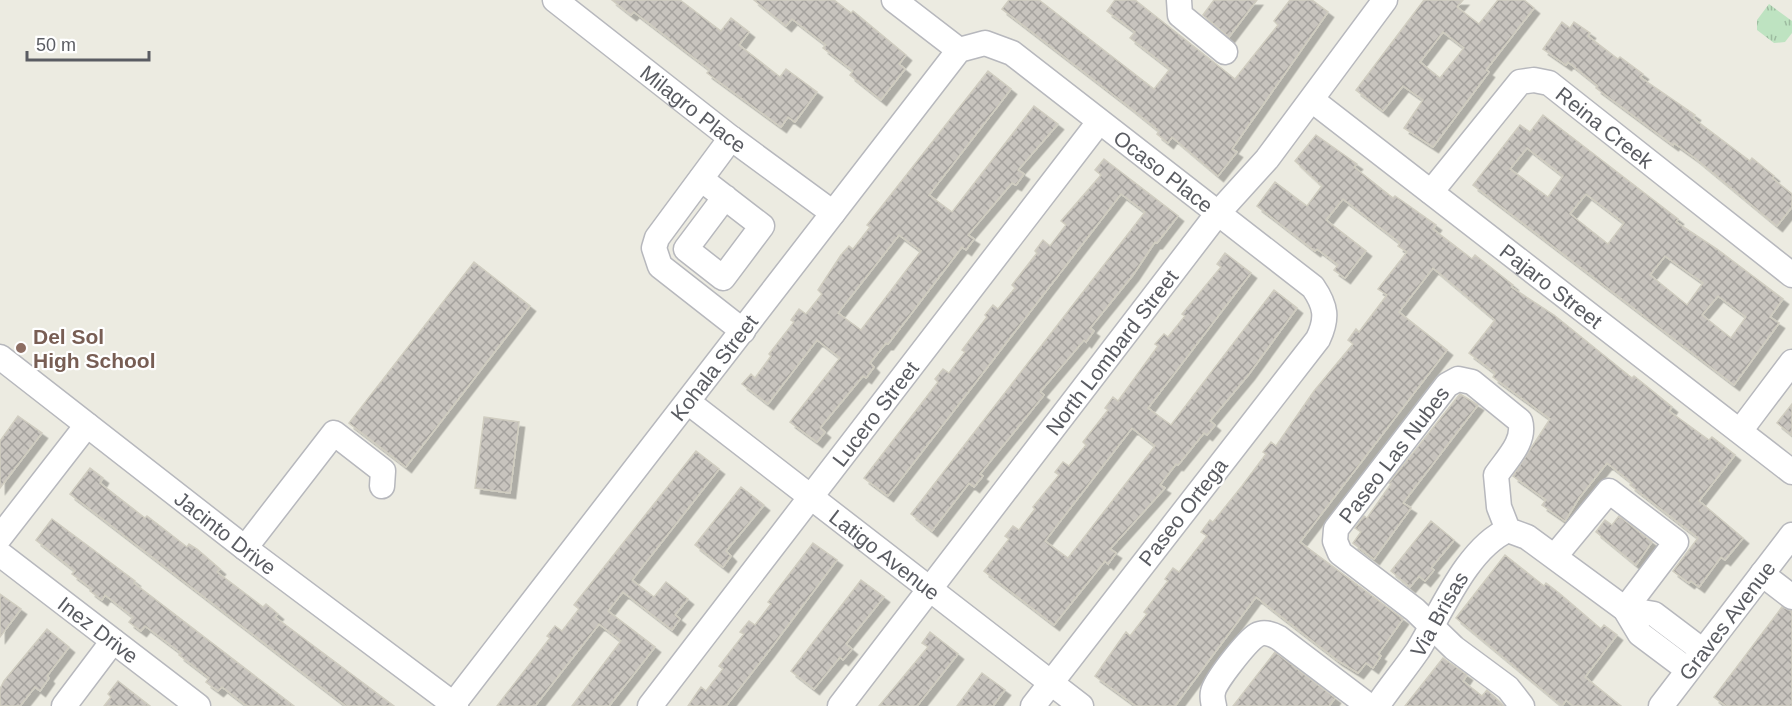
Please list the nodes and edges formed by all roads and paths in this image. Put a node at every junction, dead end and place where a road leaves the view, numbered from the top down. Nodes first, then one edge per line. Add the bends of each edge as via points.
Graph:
1 (555, 0) edge
2 (894, 0) edge
3 (1179, 0) edge
4 (1385, 0) edge
5 (959, 50) junction
6 (1225, 51) dead end
7 (1312, 100) junction
8 (1099, 122) junction
9 (731, 138) junction
10 (701, 179) junction
11 (1431, 192) junction
12 (725, 197) dead end
13 (833, 213) junction
14 (1218, 213) junction
15 (1792, 275) edge
16 (1326, 315) joint
17 (742, 331) junction
18 (1792, 362) edge
19 (4, 368) edge
20 (688, 402) junction
21 (87, 425) junction
22 (1740, 431) junction
23 (1792, 472) edge
24 (382, 486) dead end
25 (810, 496) junction
26 (1508, 530) junction
27 (1792, 535) edge
28 (0, 537) edge
29 (244, 548) junction
30 (0, 554) edge
31 (1556, 556) junction
32 (1762, 574) junction
33 (929, 589) junction
34 (1792, 597) edge
35 (1625, 609) junction
36 (1431, 625) junction
37 (113, 641) junction
38 (1703, 651) junction
39 (1688, 670) junction
40 (1051, 683) junction
41 (1668, 703) edge
42 (454, 705) edge
43 (64, 706) edge
44 (198, 706) edge
45 (650, 706) edge
46 (840, 706) edge
47 (1033, 706) edge
48 (1081, 706) edge
49 (1214, 706) edge
50 (1369, 706) edge
51 (1377, 706) edge
52 (1522, 706) edge

1 - 9 street, Milagro Place
2 - 5 street
3 - 6 street via 1180,15
4 - 7 street, North Lombard Street
5 - 8 street, Ocaso Place via 985,43 1012,53
5 - 13 street, Kohala Street
7 - 11 street, Pajaro Street
7 - 14 street, North Lombard Street via 1267,159
8 - 14 street, Ocaso Place
8 - 25 street, Lucero Street
9 - 10 street
9 - 13 street, Milagro Place
10 - 12 street
10 - 17 street via 657,238 654,248 660,266
11 - 15 street, Reina Creek via 1520,82 1549,83
11 - 22 street, Pajaro Street
13 - 17 street, Kohala Street
14 - 16 street, Ocaso Place via 1313,287
14 - 33 street, North Lombard Street
16 - 40 street, Paseo Ortega via 1318,339
17 - 20 street, Kohala Street
18 - 22 street
19 - 21 street, Jacinto Drive
20 - 25 street, Latigo Avenue
20 - 42 street, Kohala Street
21 - 28 street
21 - 29 street, Jacinto Drive
22 - 23 street, Pajaro Street
24 - 29 street via 383,471 334,433
25 - 33 street, Latigo Avenue
25 - 45 street, Lucero Street
26 - 31 street
26 - 36 street, Via Brisas via 1493,537 1444,599
26 - 36 street, Paseo Las Nubes via 1499,507 1496,475 1519,442 1520,421 1472,382 1458,379 1447,385 1336,529 1340,553
27 - 32 street, Graves Avenue
29 - 42 street, Jacinto Drive
30 - 37 street, Inez Drive
31 - 35 street
31 - 35 street via 1609,491 1676,542
32 - 34 street
32 - 38 street, Graves Avenue
33 - 40 street, Latigo Avenue
33 - 46 street, North Lombard Street
35 - 38 street via 1654,614
35 - 39 street via 1640,634
36 - 51 street, Via Brisas via 1418,650
36 - 52 street via 1454,648 1508,688
37 - 43 street
37 - 44 street, Inez Drive
38 - 39 street, Graves Avenue
39 - 41 street, Graves Avenue
40 - 47 street, Paseo Ortega
40 - 48 street, Latigo Avenue
49 - 50 street via 1217,683 1249,642 1264,633 1279,638

